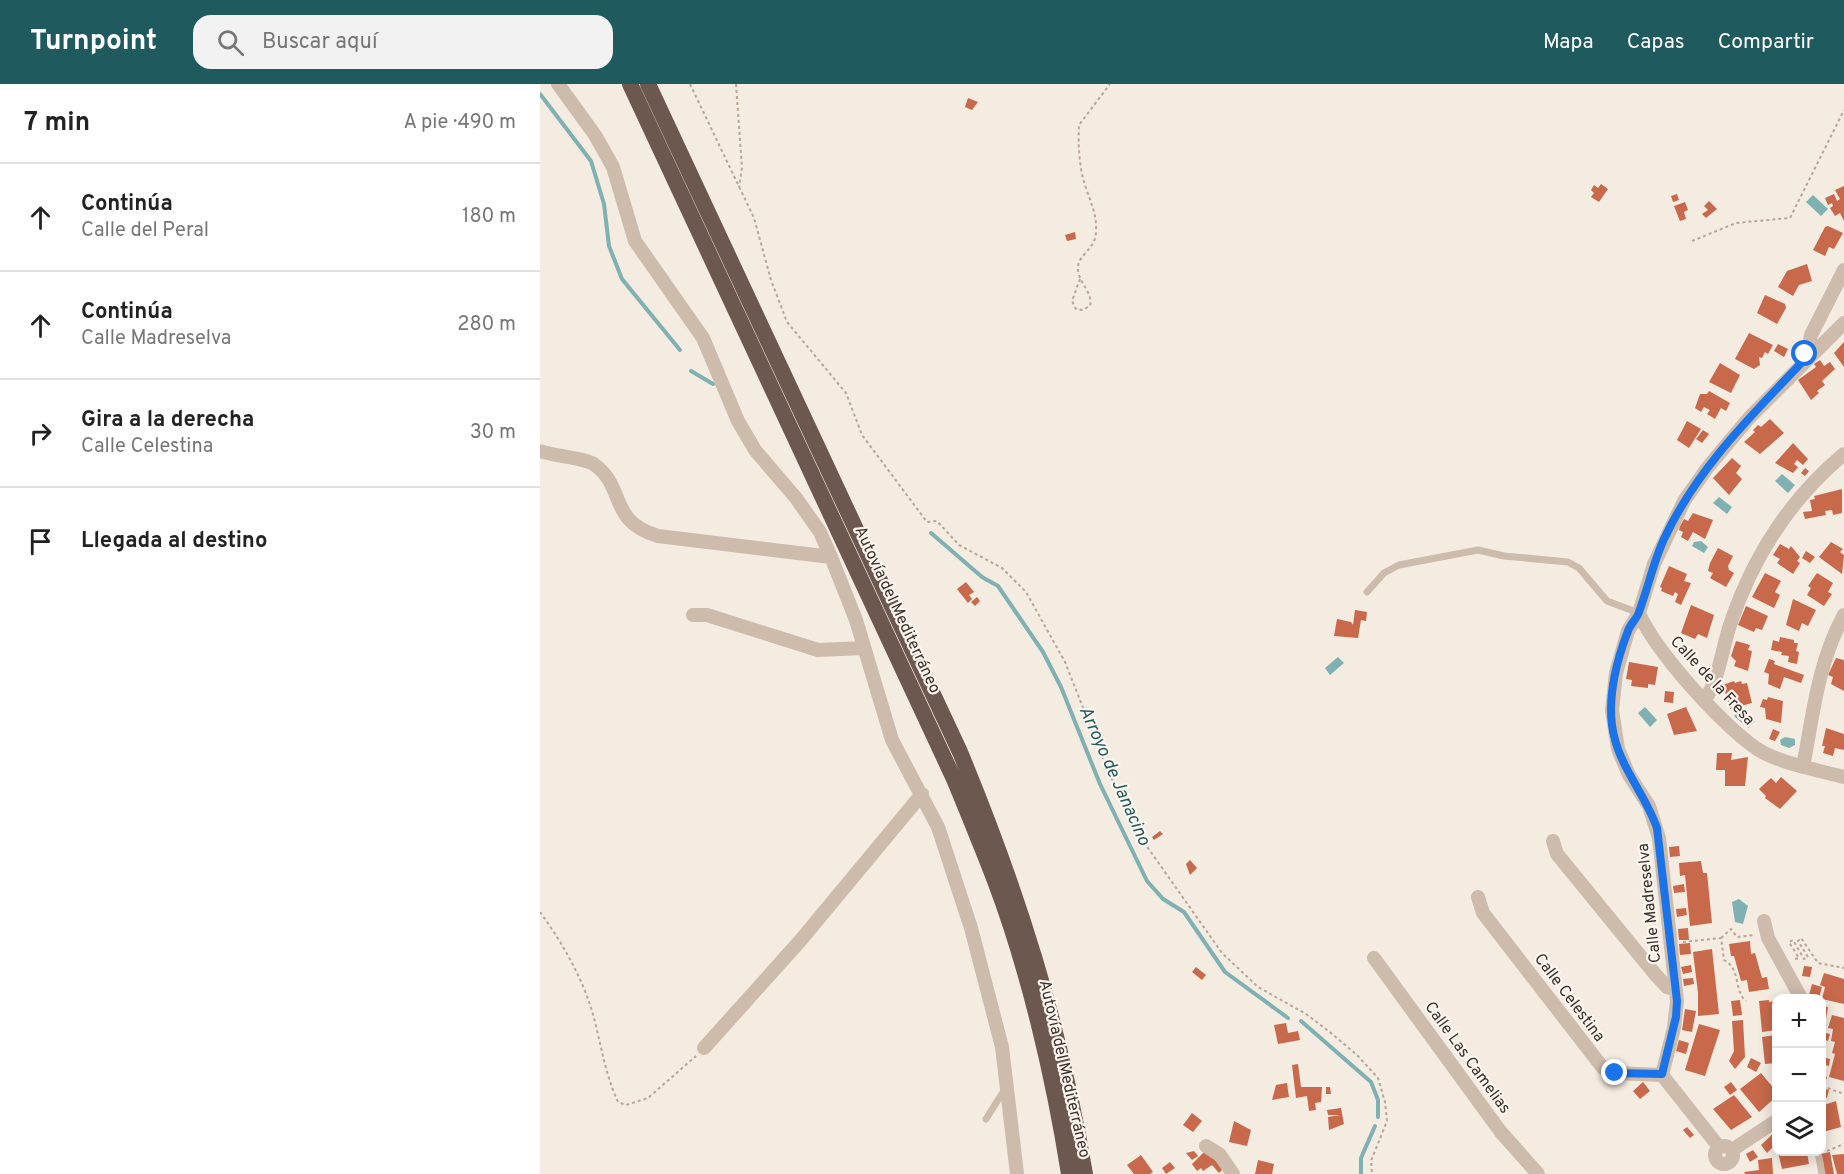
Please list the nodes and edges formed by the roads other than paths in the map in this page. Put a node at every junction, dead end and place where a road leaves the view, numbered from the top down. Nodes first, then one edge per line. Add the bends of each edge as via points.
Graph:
1 (558, 84) edge
2 (630, 84) edge
3 (648, 84) edge
4 (1844, 270) edge
5 (1826, 306) junction
6 (1844, 317) edge
7 (1844, 323) edge
8 (1806, 358) junction
9 (540, 452) edge
10 (1844, 454) edge
11 (831, 557) junction
12 (1367, 592) dead end
13 (1639, 614) junction
14 (693, 615) dead end
15 (1844, 615) edge
16 (864, 648) junction
17 (1706, 700) junction
18 (1803, 767) junction
19 (1844, 777) edge
20 (921, 794) junction
21 (1553, 841) dead end
22 (1479, 897) dead end
23 (1766, 927) road end
24 (1374, 958) dead end
25 (1676, 990) junction
26 (1798, 994) edge
27 (704, 1048) road end
28 (1662, 1074) junction
29 (1007, 1085) junction
30 (986, 1119) dead end
31 (1772, 1124) edge
32 (1206, 1146) dead end
33 (1819, 1156) edge
34 (1727, 1159) edge
35 (1017, 1174) edge
36 (1069, 1174) edge
37 (1085, 1174) edge
38 (1233, 1174) edge
39 (1538, 1174) edge
40 (1822, 1174) edge

1 - 11 street via 613,166 635,242 703,338 738,421 755,450 820,532
2 - 36 highway, Autovía del Mediterráneo via 904,668 996,882 1023,969
3 - 37 highway, Autovía del Mediterráneo via 960,752 993,832 1052,1014
4 - 5 street
5 - 6 street
5 - 8 street via 1811,335
7 - 8 street, Calle Madreselva
8 - 13 street, Calle Madreselva via 1749,418 1696,483 1663,540
9 - 11 street via 593,464 638,530 658,536
10 - 17 street via 1796,502 1758,558 1738,601
11 - 16 street
12 - 13 lane via 1384,573 1399,565 1478,550 1568,562 1579,568 1607,601
13 - 17 street, Calle de la Fresa via 1654,642
13 - 25 street, Calle Madreselva via 1628,631 1616,673 1612,723 1623,764 1649,806 1657,828
14 - 16 street via 707,615 818,650
15 - 18 street via 1818,685
16 - 20 street via 892,740
17 - 18 street, Calle de la Fresa via 1750,744
18 - 19 street, Calle de la Fresa
20 - 27 street
20 - 29 street via 938,827 971,928 1002,1047
21 - 25 street via 1557,854 1655,974 1667,987
22 - 28 street, Calle Celestina via 1484,913 1598,1063 1615,1073
23 - 26 street
24 - 39 street, Calle Las Camelias via 1500,1131
25 - 28 street, Calle Madreselva via 1676,1017
28 - 34 street
29 - 30 lane
29 - 35 street
31 - 34 street
32 - 38 street via 1220,1155
33 - 40 lane

